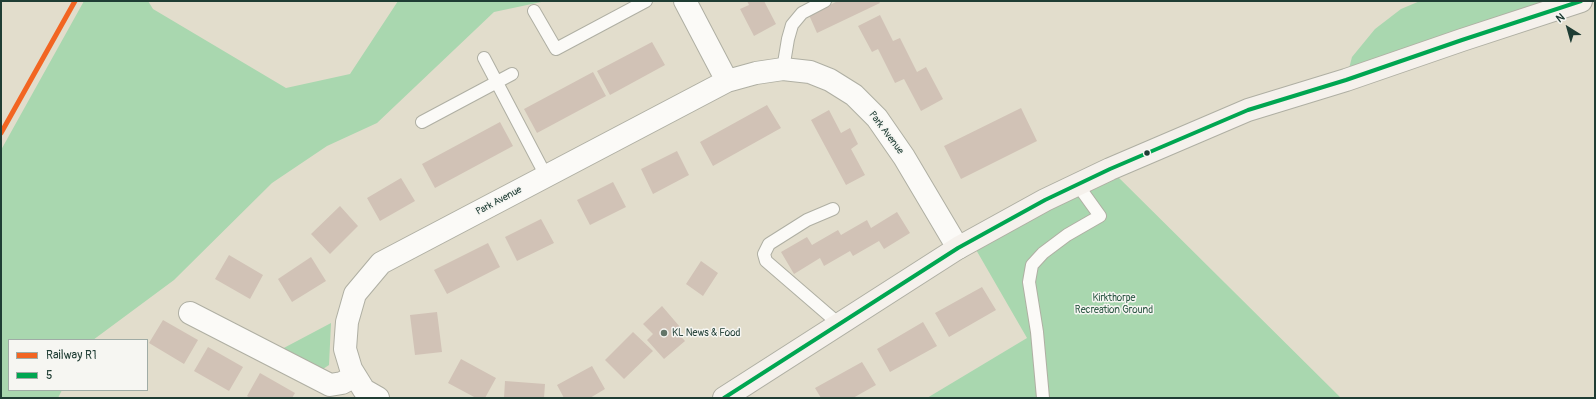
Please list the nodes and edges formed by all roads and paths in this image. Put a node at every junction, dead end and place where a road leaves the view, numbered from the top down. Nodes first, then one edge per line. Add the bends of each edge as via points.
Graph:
1 (646, 1) edge
2 (685, 1) edge
3 (825, 1) edge
4 (1581, 1) edge
5 (534, 11) dead end
6 (484, 58) dead end
7 (783, 69) junction
8 (512, 74) dead end
9 (727, 81) junction
10 (497, 82) junction
11 (422, 122) dead end
12 (546, 176) junction
13 (1077, 184) junction
14 (833, 209) dead end
15 (958, 248) junction
16 (190, 312) dead end
17 (839, 324) junction
18 (355, 376) junction
19 (732, 396) edge
20 (378, 398) edge
21 (1043, 398) edge

1 - 5 lane via 556,50
2 - 9 street
3 - 7 lane via 802,13 792,25
4 - 13 street via 1248,110
6 - 10 lane
7 - 9 street, Park Avenue
7 - 15 street, Park Avenue via 810,72 830,80 854,95 877,118 904,157
8 - 10 lane
9 - 12 street, Park Avenue
10 - 11 lane
10 - 12 lane
12 - 18 street, Park Avenue via 381,263 355,294 347,322 345,349
13 - 15 street
13 - 21 lane via 1100,216 1043,252 1032,264 1028,282 1037,332
14 - 17 lane via 807,220 769,244 764,254 766,261
15 - 17 street
16 - 18 street via 330,385 342,383
17 - 19 street
18 - 20 street, Park Avenue via 364,390

